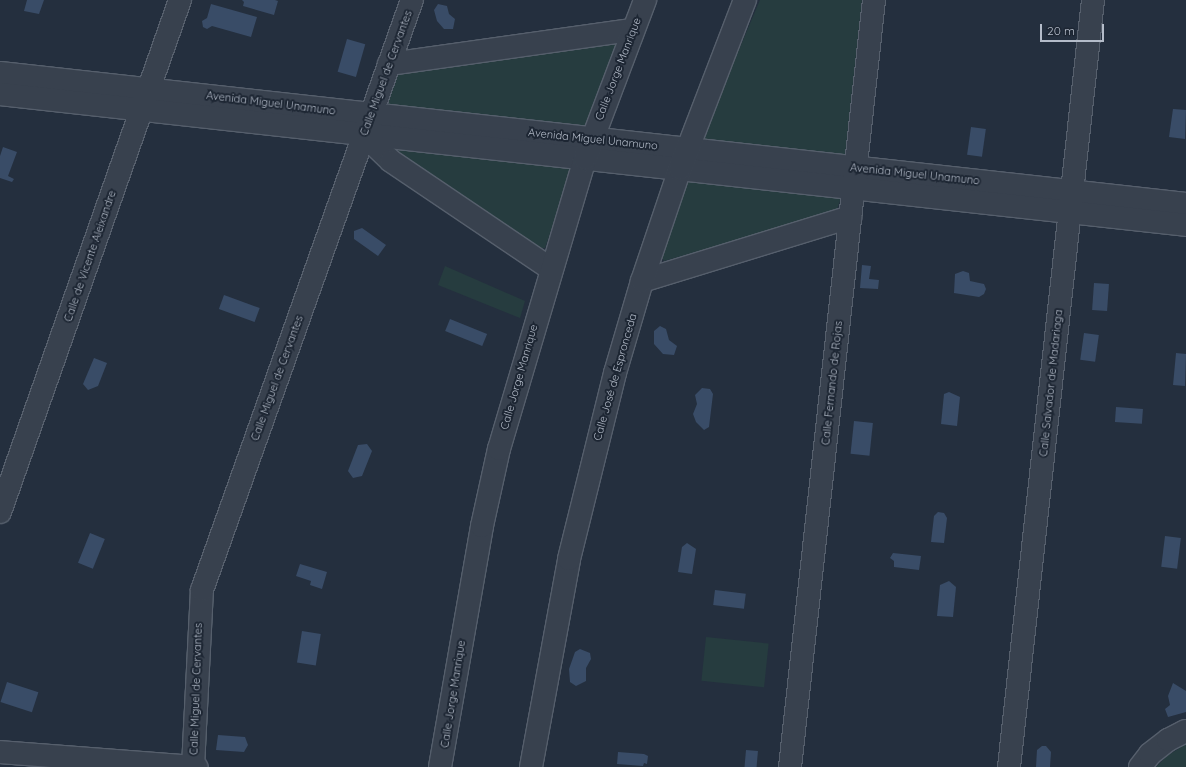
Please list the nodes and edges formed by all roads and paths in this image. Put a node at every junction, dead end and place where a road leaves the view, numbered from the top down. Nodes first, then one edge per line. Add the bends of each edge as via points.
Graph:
1 (180, 0) edge
2 (412, 0) edge
3 (645, 0) edge
4 (745, 0) edge
5 (874, 0) edge
6 (1093, 0) edge
7 (632, 30) junction
8 (389, 64) junction
9 (0, 73) edge
10 (0, 94) edge
11 (146, 99) junction
12 (367, 125) junction
13 (591, 139) junction
14 (584, 159) junction
15 (684, 159) junction
16 (854, 178) junction
17 (1071, 202) junction
18 (1186, 204) edge
19 (850, 217) junction
20 (1186, 225) edge
21 (551, 269) junction
22 (642, 281) junction
23 (0, 512) edge
24 (1186, 731) edge
25 (0, 752) edge
26 (193, 767) edge
27 (196, 767) edge
28 (440, 767) edge
29 (531, 767) edge
30 (790, 767) edge
31 (1010, 767) edge
32 (1140, 767) edge

1 - 11 street, Calle de Vicente Aleixandre
2 - 8 street, Calle Miguel de Cervantes
3 - 7 street, Calle Jorge Manrique
4 - 15 street, Calle José de Espronceda
5 - 16 street, Calle Fernando de Rojas
6 - 17 street, Calle Salvador de Madariaga
7 - 8 street
7 - 13 street, Calle Jorge Manrique
8 - 12 street, Calle Miguel de Cervantes
9 - 11 street, Avenida Miguel Unamuno
10 - 11 street, Avenida Miguel Unamuno
11 - 12 street, Avenida Miguel Unamuno
11 - 23 street, Calle de Vicente Aleixandre
12 - 13 street, Avenida Miguel Unamuno
12 - 14 street, Avenida Miguel Unamuno
12 - 21 street via 391,161
12 - 26 street, Calle Miguel de Cervantes via 202,590
13 - 14 street, Calle Jorge Manrique
13 - 15 street, Avenida Miguel Unamuno
14 - 15 street, Avenida Miguel Unamuno
14 - 21 street, Calle Jorge Manrique
15 - 16 street, Avenida Miguel Unamuno
15 - 22 street, Calle José de Espronceda
16 - 17 street, Avenida Miguel Unamuno
16 - 19 street, Calle Fernando de Rojas
17 - 18 street, Avenida Miguel Unamuno
17 - 20 street, Avenida Miguel Unamuno
17 - 31 street, Calle Salvador de Madariaga
19 - 22 street
19 - 30 street, Calle Fernando de Rojas
21 - 28 street, Calle Jorge Manrique via 499,449 480,534
22 - 29 street, Calle José de Espronceda via 589,469 539,709
24 - 32 street via 1162,744
25 - 26 street
26 - 27 street

